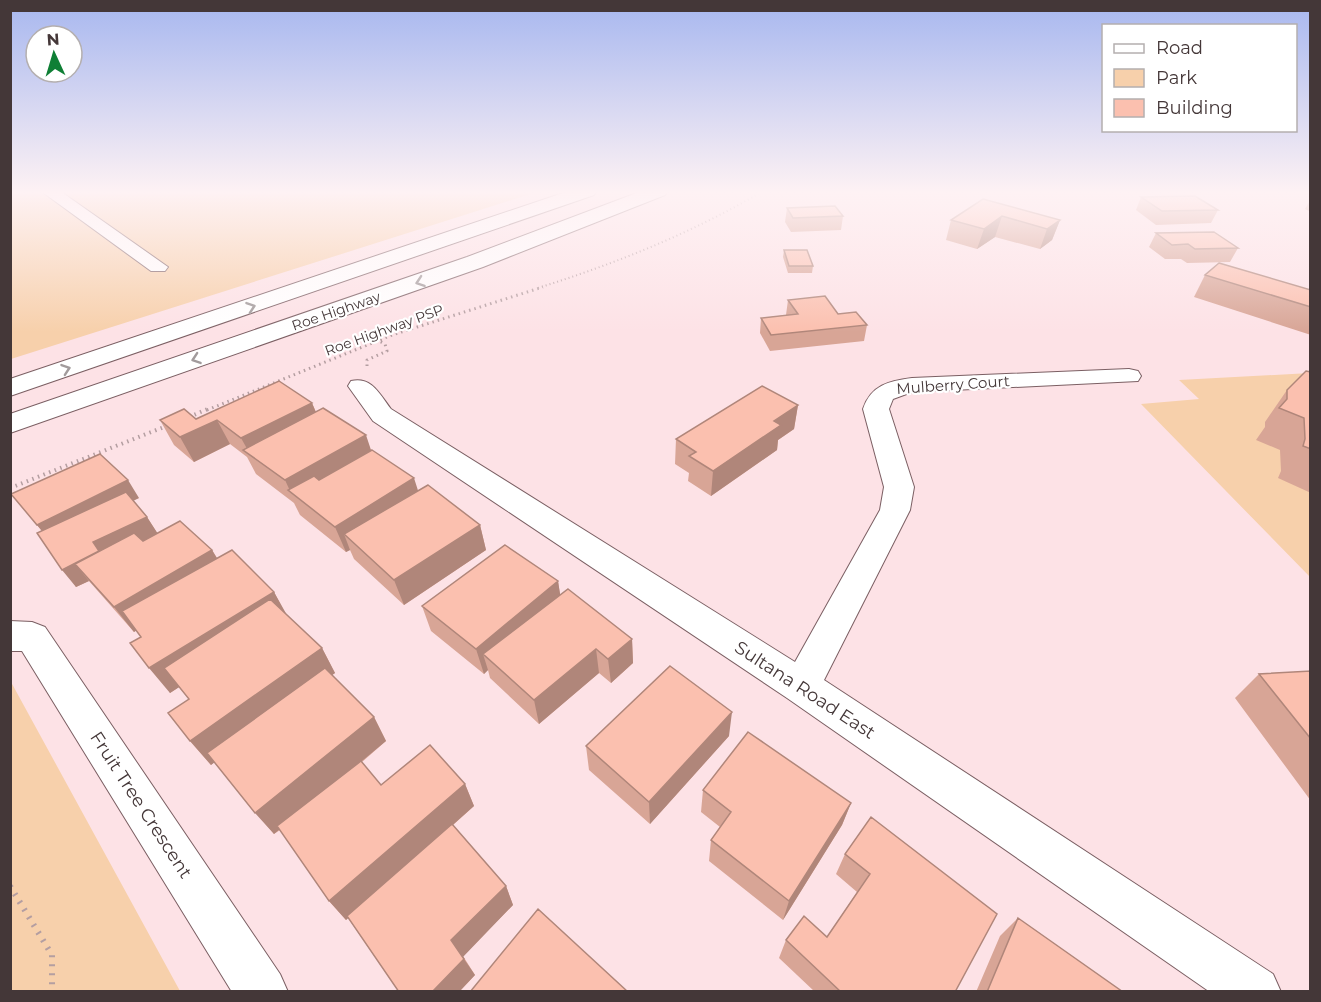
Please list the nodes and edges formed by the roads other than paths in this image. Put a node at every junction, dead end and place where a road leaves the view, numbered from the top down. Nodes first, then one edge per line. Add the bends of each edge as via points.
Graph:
1 (116, 238) edge
2 (451, 238) edge
3 (538, 238) edge
4 (158, 267) dead end
5 (1130, 376) dead end
6 (360, 386) road end
7 (10, 388) edge
8 (10, 424) edge
9 (10, 636) edge
10 (801, 686) junction
11 (262, 992) edge
12 (1255, 992) edge

1 - 4 street
7 -> 2 highway, Roe Highway
3 -> 8 highway, Roe Highway
5 - 10 street, Mulberry Court via 912,385 891,388 879,398 876,409 898,487 895,510
6 - 10 street, Sultana Road East via 382,415
9 - 11 street, Fruit Tree Crescent via 32,637
10 - 12 street, Sultana Road East

